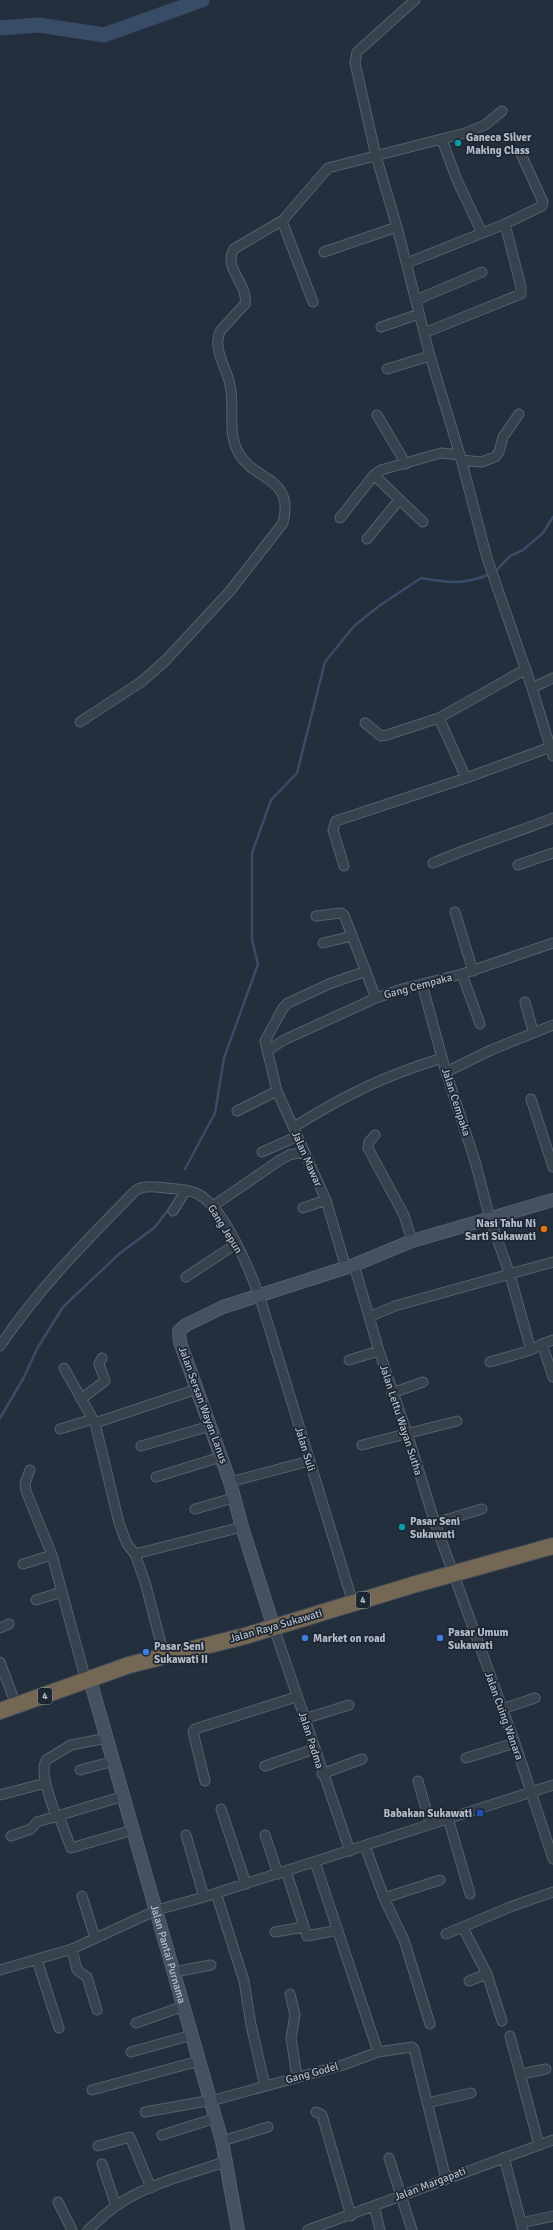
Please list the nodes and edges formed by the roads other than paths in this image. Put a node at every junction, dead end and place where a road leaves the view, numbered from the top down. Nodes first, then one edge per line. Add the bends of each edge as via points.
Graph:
1 (415, 0) edge
2 (502, 111) dead end
3 (442, 140) junction
4 (521, 154) dead end
5 (376, 156) junction
6 (282, 221) junction
7 (505, 224) junction
8 (397, 227) junction
9 (482, 233) junction
10 (324, 252) dead end
11 (406, 263) junction
12 (482, 272) dead end
13 (416, 300) junction
14 (313, 302) dead end
15 (419, 314) junction
16 (381, 327) dead end
17 (424, 333) junction
18 (430, 356) junction
19 (387, 369) dead end
20 (519, 414) dead end
21 (377, 415) dead end
22 (461, 458) junction
23 (406, 464) junction
24 (374, 475) junction
25 (399, 500) junction
26 (340, 518) dead end
27 (423, 522) dead end
28 (367, 539) dead end
29 (526, 669) junction
30 (553, 678) edge
31 (532, 688) junction
32 (439, 718) junction
33 (80, 722) dead end
34 (365, 723) dead end
35 (552, 752) edge
36 (466, 778) junction
37 (553, 818) edge
38 (553, 853) edge
39 (433, 863) dead end
40 (518, 865) dead end
41 (344, 866) dead end
42 (455, 912) dead end
43 (316, 916) dead end
44 (352, 936) junction
45 (323, 943) dead end
46 (553, 943) edge
47 (366, 971) junction
48 (473, 971) junction
49 (462, 974) junction
50 (422, 984) junction
51 (376, 998) junction
52 (525, 1002) dead end
53 (480, 1024) dead end
54 (553, 1025) edge
55 (534, 1031) junction
56 (267, 1051) junction
57 (442, 1058) junction
58 (446, 1072) junction
59 (276, 1091) junction
60 (531, 1099) dead end
61 (238, 1111) dead end
62 (295, 1132) junction
63 (375, 1135) dead end
64 (262, 1152) dead end
65 (303, 1152) junction
66 (553, 1166) edge
67 (186, 1190) junction
68 (326, 1200) junction
69 (553, 1200) edge
70 (213, 1206) junction
71 (303, 1208) dead end
72 (173, 1211) dead end
73 (490, 1219) junction
74 (412, 1241) junction
75 (236, 1244) junction
76 (553, 1262) edge
77 (350, 1267) junction
78 (510, 1275) junction
79 (186, 1277) dead end
80 (259, 1295) junction
81 (369, 1316) junction
82 (553, 1340) edge
83 (542, 1344) junction
84 (0, 1346) edge
85 (531, 1350) junction
86 (379, 1351) junction
87 (102, 1358) dead end
88 (349, 1360) dead end
89 (490, 1362) dead end
90 (64, 1368) dead end
91 (553, 1377) edge
92 (423, 1382) dead end
93 (198, 1389) junction
94 (392, 1392) junction
95 (81, 1399) junction
96 (94, 1421) junction
97 (457, 1421) dead end
98 (210, 1426) junction
99 (60, 1429) dead end
100 (407, 1433) junction
101 (362, 1445) dead end
102 (141, 1446) dead end
103 (221, 1457) junction
104 (309, 1462) junction
105 (30, 1470) dead end
106 (156, 1478) dead end
107 (230, 1482) junction
108 (233, 1498) junction
109 (196, 1509) dead end
110 (482, 1509) dead end
111 (435, 1523) junction
112 (242, 1527) junction
113 (553, 1546) edge
114 (135, 1554) junction
115 (52, 1555) junction
116 (23, 1564) dead end
117 (454, 1574) junction
118 (62, 1592) junction
119 (36, 1600) dead end
120 (353, 1603) junction
121 (9, 1624) dead end
122 (0, 1628) edge
123 (274, 1628) junction
124 (164, 1656) junction
125 (0, 1662) edge
126 (88, 1680) junction
127 (296, 1696) junction
128 (535, 1698) dead end
129 (16, 1705) junction
130 (349, 1705) dead end
131 (502, 1709) junction
132 (0, 1711) edge
133 (304, 1719) junction
134 (107, 1738) junction
135 (515, 1743) junction
136 (314, 1749) junction
137 (466, 1758) dead end
138 (362, 1759) dead end
139 (114, 1761) junction
140 (265, 1766) dead end
141 (80, 1770) dead end
142 (322, 1774) junction
143 (205, 1781) dead end
144 (418, 1781) dead end
145 (46, 1783) junction
146 (553, 1785) edge
147 (532, 1791) junction
148 (0, 1795) edge
149 (124, 1796) junction
150 (221, 1809) dead end
151 (56, 1816) junction
152 (448, 1818) junction
153 (430, 1823) junction
154 (133, 1830) junction
155 (186, 1835) dead end
156 (265, 1835) dead end
157 (11, 1836) dead end
158 (365, 1846) junction
159 (350, 1851) junction
160 (553, 1859) edge
161 (315, 1862) junction
162 (282, 1872) junction
163 (440, 1880) dead end
164 (246, 1884) junction
165 (553, 1892) edge
166 (216, 1894) junction
167 (470, 1894) dead end
168 (82, 1896) dead end
169 (204, 1898) junction
170 (384, 1898) junction
171 (157, 1910) junction
172 (303, 1927) junction
173 (463, 1928) junction
174 (338, 1930) junction
175 (276, 1932) dead end
176 (446, 1934) dead end
177 (95, 1938) junction
178 (72, 1949) junction
179 (37, 1960) junction
180 (210, 1965) dead end
181 (0, 1970) edge
182 (174, 1972) junction
183 (487, 1974) junction
184 (469, 1981) dead end
185 (290, 1994) dead end
186 (184, 2006) junction
187 (97, 2010) dead end
188 (502, 2021) dead end
189 (136, 2023) dead end
190 (430, 2024) dead end
191 (59, 2028) dead end
192 (192, 2035) junction
193 (510, 2036) dead end
194 (130, 2052) dead end
195 (378, 2052) junction
196 (199, 2061) junction
197 (546, 2068) dead end
198 (521, 2074) junction
199 (296, 2077) junction
200 (265, 2086) junction
201 (92, 2090) dead end
202 (471, 2093) dead end
203 (211, 2100) junction
204 (427, 2103) junction
205 (145, 2112) dead end
206 (316, 2112) dead end
207 (216, 2118) junction
208 (268, 2127) dead end
209 (162, 2135) dead end
210 (553, 2140) edge
211 (222, 2141) junction
212 (539, 2145) junction
213 (98, 2146) dead end
214 (389, 2158) dead end
215 (504, 2158) junction
216 (227, 2161) junction
217 (102, 2164) dead end
218 (446, 2179) junction
219 (152, 2188) junction
220 (401, 2195) junction
221 (58, 2202) dead end
222 (116, 2206) junction
223 (374, 2206) junction
224 (351, 2216) junction
225 (553, 2216) edge
226 (522, 2226) edge
227 (72, 2230) edge
228 (88, 2230) edge
229 (238, 2230) edge
230 (308, 2230) edge
231 (380, 2230) edge
232 (412, 2230) edge

1 - 5 street via 357,52 354,59
2 - 3 street via 485,125
3 - 5 street
3 - 9 street via 457,180
4 - 7 street via 543,205
5 - 6 street via 328,168
5 - 8 street
6 - 14 street
6 - 33 street via 243,242 232,252 233,266 246,299 245,304 218,335 218,347 230,384 234,442 244,461 272,481 282,495 286,502 283,523 230,591 165,661 141,682
7 - 9 street
7 - 17 street via 522,287 521,294
8 - 10 street
8 - 11 street
9 - 11 street
11 - 13 street
12 - 13 street
13 - 15 street
15 - 16 street
15 - 17 street
17 - 18 street
18 - 19 street
18 - 22 street
20 - 22 street via 503,437 495,457 481,462
21 - 23 street
22 - 23 street via 441,453
22 - 29 street via 487,558
23 - 24 street via 381,470
24 - 25 street
24 - 26 street
25 - 27 street
25 - 28 street
29 - 31 street
29 - 32 street
30 - 31 street
31 - 35 street
32 - 34 street via 382,736
32 - 36 street
35 - 36 street
36 - 41 street via 336,821 333,830
37 - 39 street
38 - 40 street
42 - 48 street
43 - 44 street via 343,914
44 - 45 street
44 - 47 street
46 - 48 street, Gang Cempaka
47 - 51 street
47 - 56 street, Jalan Mawar via 329,984 286,1005 267,1035
48 - 49 street, Gang Cempaka
49 - 50 street, Gang Cempaka
49 - 53 street
50 - 51 street, Gang Cempaka
50 - 57 street, Jalan Cempaka
51 - 56 street, Gang Cempaka via 284,1040
52 - 55 street
54 - 55 street
55 - 58 street
56 - 59 street, Jalan Mawar
57 - 58 street, Jalan Cempaka
57 - 62 street via 373,1082 338,1099
58 - 73 street, Jalan Cempaka via 475,1161
59 - 61 street
59 - 62 street, Jalan Mawar
60 - 66 street
62 - 64 street
62 - 65 street, Jalan Mawar
63 - 74 street via 368,1148 404,1215
65 - 68 street, Jalan Mawar
65 - 70 street via 280,1160
67 - 70 street, Gang Jepun via 199,1194
67 - 72 street
67 - 84 street, Gang Jepun via 156,1187 136,1190 56,1274
68 - 71 street
68 - 77 street, Jalan Mawar
69 - 73 street, Jalan Sersan Wayan Lanus
70 - 75 street, Gang Jepun
73 - 74 street, Jalan Sersan Wayan Lanus
73 - 78 street, Jalan Cempaka
74 - 77 street, Jalan Sersan Wayan Lanus
75 - 79 street
75 - 80 street, Gang Jepun
76 - 78 street
77 - 80 street, Jalan Sersan Wayan Lanus
77 - 81 street, Jalan Lettu Wayan Sutha
78 - 81 street via 395,1306
78 - 85 street, Jalan Cempaka
80 - 93 street, Jalan Sersan Wayan Lanus via 223,1307 179,1331 180,1342
80 - 104 street, Jalan Suli
81 - 86 street, Jalan Lettu Wayan Sutha
82 - 83 street
83 - 85 street
83 - 91 street
85 - 89 street
86 - 88 street
86 - 94 street, Jalan Lettu Wayan Sutha
87 - 95 street via 99,1364 105,1381
90 - 95 street
92 - 94 street
93 - 96 street
93 - 98 street, Jalan Sersan Wayan Lanus
94 - 100 street, Jalan Lettu Wayan Sutha
95 - 96 street
96 - 99 street
96 - 114 street via 119,1522 127,1544
97 - 100 street
98 - 102 street
98 - 103 street, Jalan Sersan Wayan Lanus
100 - 101 street
100 - 111 street, Jalan Lettu Wayan Sutha
103 - 106 street
103 - 107 street, Jalan Sersan Wayan Lanus
104 - 107 street
104 - 120 street, Jalan Suli
105 - 115 street via 25,1483 26,1492
107 - 108 street, Jalan Sersan Wayan Lanus
108 - 109 street
108 - 112 street, Jalan Sersan Wayan Lanus
110 - 111 street
111 - 117 street, Jalan Lettu Wayan Sutha
112 - 114 street
112 - 123 street, Jalan Sersan Wayan Lanus
113 - 117 highway, Jalan Raya Sukawati / 4
114 - 124 street
115 - 116 street
115 - 118 street
117 - 120 highway, Jalan Raya Sukawati / 4
117 - 131 street, Jalan Cuing Wanara
118 - 119 street
118 - 126 street
120 - 123 highway, Jalan Raya Sukawati / 4
121 - 122 street
123 - 124 highway, Jalan Raya Sukawati / 4
123 - 127 street, Jalan Padma
124 - 126 highway, Jalan Raya Sukawati / 4
125 - 129 street
126 - 129 highway, Jalan Raya Sukawati / 4
126 - 134 street, Jalan Pantai Purnama
127 - 133 street, Jalan Padma
127 - 143 street via 195,1729
128 - 131 street
129 - 132 highway, Jalan Raya Sukawati / 4
130 - 133 street
131 - 135 street, Jalan Cuing Wanara
133 - 136 street, Jalan Padma
134 - 139 street, Jalan Pantai Purnama
134 - 145 street via 71,1745 46,1760
135 - 137 street
135 - 147 street, Jalan Cuing Wanara
136 - 140 street
136 - 142 street, Jalan Padma
138 - 142 street
139 - 141 street
139 - 149 street, Jalan Pantai Purnama
142 - 159 street, Jalan Padma
144 - 153 street
145 - 148 street
145 - 151 street
146 - 147 street
147 - 152 street
147 - 160 street, Jalan Cuing Wanara
149 - 151 street
149 - 154 street, Jalan Pantai Purnama
150 - 164 street
151 - 154 street via 60,1819 71,1848
151 - 157 street via 35,1823 31,1829
152 - 153 street
152 - 167 street
153 - 158 street
154 - 171 street, Jalan Pantai Purnama
155 - 169 street
156 - 162 street
158 - 159 street
158 - 170 street
159 - 161 street
161 - 162 street
161 - 174 street
162 - 164 street
162 - 172 street
163 - 170 street
164 - 166 street
165 - 173 street via 510,1907
166 - 169 street
166 - 200 street via 244,1982
168 - 177 street
169 - 171 street
170 - 190 street via 406,1945
171 - 177 street
171 - 182 street, Jalan Pantai Purnama
172 - 174 street via 309,1936
172 - 175 street
173 - 176 street
173 - 183 street
174 - 195 street
177 - 178 street
178 - 179 street
178 - 187 street via 78,1971 87,1977
179 - 181 street
179 - 191 street
180 - 182 street
182 - 186 street, Jalan Pantai Purnama
183 - 184 street
183 - 188 street
185 - 199 street via 295,2015 290,2038
186 - 189 street
186 - 192 street, Jalan Pantai Purnama
192 - 194 street
192 - 196 street, Jalan Pantai Purnama
193 - 198 street
195 - 199 street, Gang Godel via 343,2065
195 - 204 street, Gang Godel via 413,2048
196 - 201 street
196 - 203 street, Jalan Pantai Purnama
197 - 198 street
198 - 212 street
199 - 200 street, Gang Godel
200 - 203 street, Gang Godel
202 - 204 street
203 - 205 street, Gang Godel
203 - 207 street, Jalan Pantai Purnama
204 - 218 street
206 - 224 street via 322,2115
207 - 209 street
207 - 211 street, Jalan Pantai Purnama
208 - 211 street
210 - 212 street, Jalan Margapati
211 - 216 street, Jalan Pantai Purnama
212 - 215 street, Jalan Margapati
213 - 219 street via 130,2137
214 - 220 street
215 - 218 street, Jalan Margapati
215 - 226 street
216 - 219 street
216 - 229 street, Jalan Pantai Purnama
217 - 222 street
218 - 220 street, Jalan Margapati
219 - 222 street
220 - 223 street, Jalan Margapati
220 - 232 street
221 - 227 street
222 - 228 street
223 - 224 street, Jalan Margapati
223 - 231 street
224 - 230 street, Jalan Margapati
225 - 226 street

